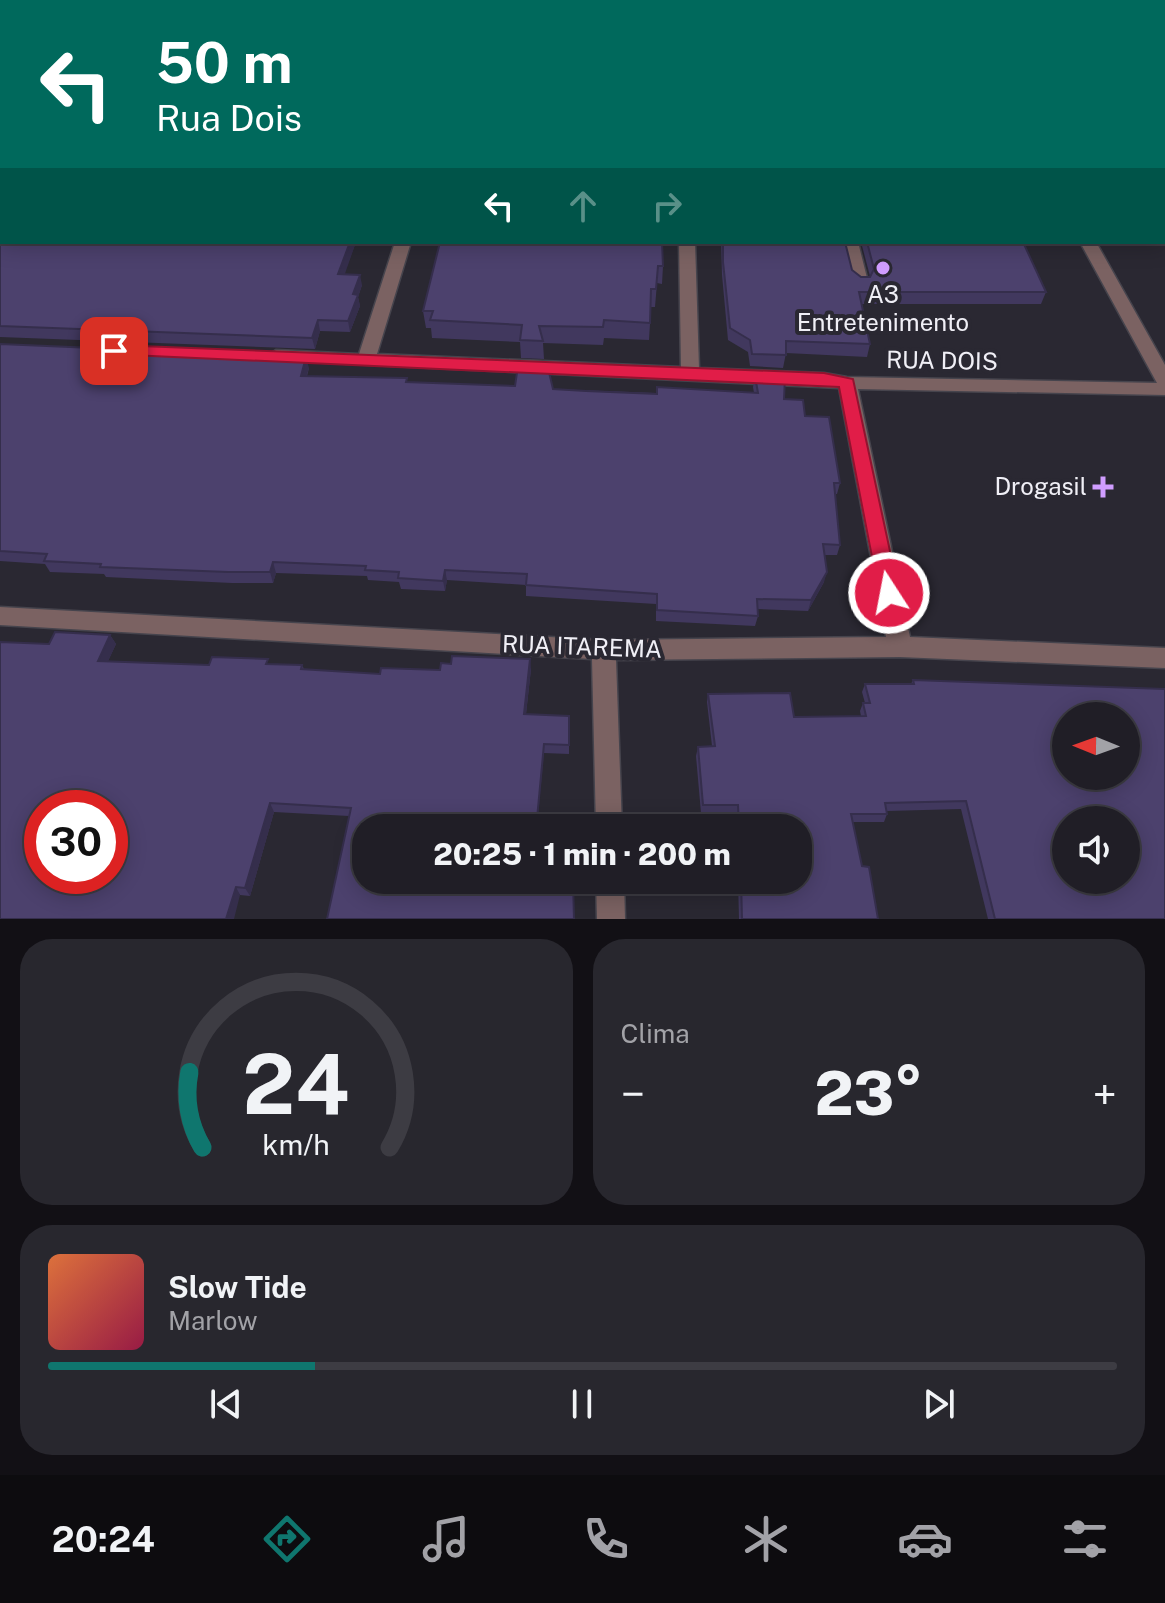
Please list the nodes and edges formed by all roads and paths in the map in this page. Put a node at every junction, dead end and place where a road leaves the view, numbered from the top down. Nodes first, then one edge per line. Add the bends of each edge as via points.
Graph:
1 (402, 244) edge
2 (687, 244) edge
3 (850, 244) edge
4 (1089, 244) edge
5 (860, 282) edge
6 (256, 356) edge
7 (366, 359) junction
8 (690, 373) junction
9 (1164, 380) edge
10 (847, 383) junction
11 (0, 616) edge
12 (900, 647) junction
13 (604, 650) junction
14 (1165, 658) edge
15 (609, 814) edge
16 (610, 894) edge
17 (611, 919) edge

1 - 7 street
2 - 8 street
3 - 5 street
4 - 9 street
6 - 7 street, RUA DOIS
7 - 8 street, RUA DOIS
8 - 10 street, RUA DOIS
9 - 10 street, RUA DOIS
10 - 12 street
11 - 13 street, RUA ITAREMA
12 - 13 street, RUA ITAREMA
12 - 14 street, RUA ITAREMA
13 - 15 street
16 - 17 street

